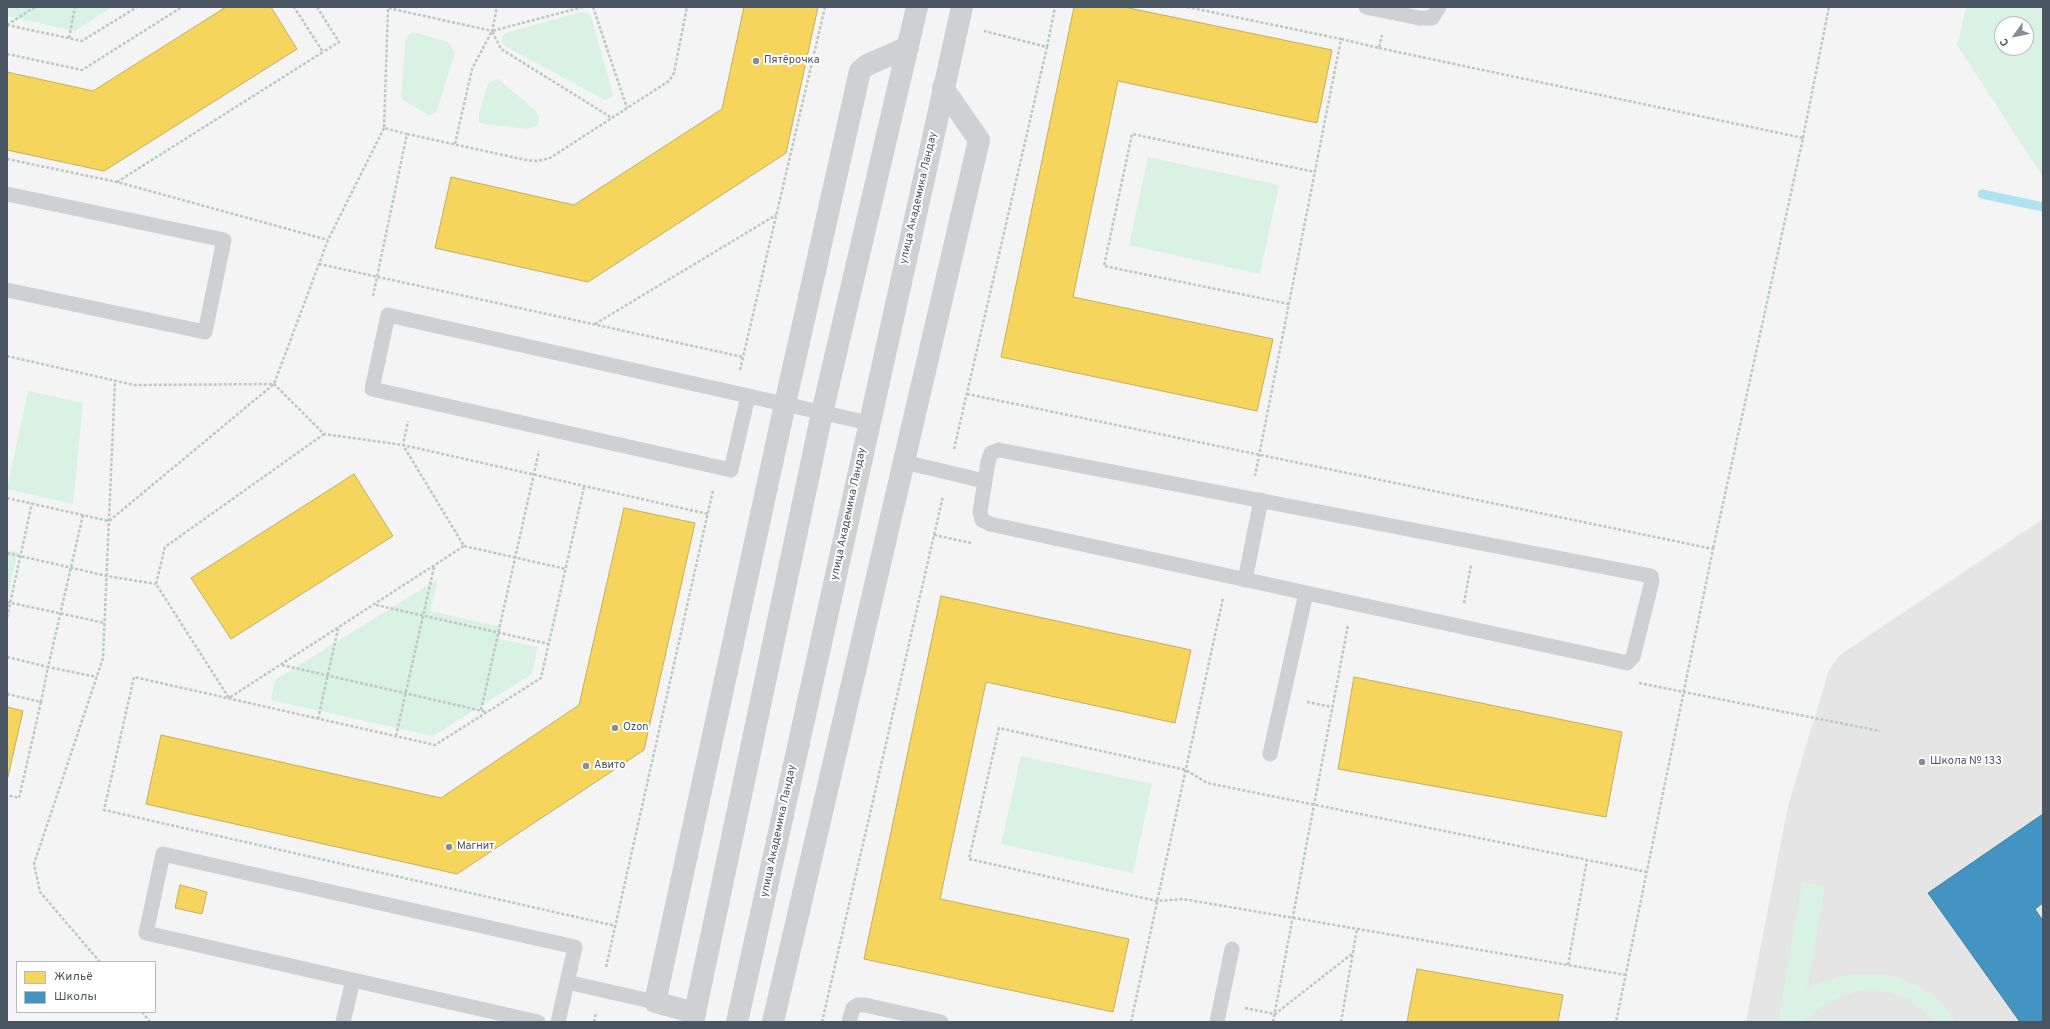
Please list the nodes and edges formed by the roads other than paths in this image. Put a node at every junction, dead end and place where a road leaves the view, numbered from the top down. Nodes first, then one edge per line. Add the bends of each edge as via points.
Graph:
1 (917, 7) edge
2 (962, 7) edge
3 (1366, 7) edge
4 (1439, 7) edge
5 (908, 47) junction
6 (943, 88) junction
7 (7, 194) edge
8 (7, 290) edge
9 (742, 394) junction
10 (785, 404) junction
11 (822, 413) junction
12 (868, 423) junction
13 (904, 462) junction
14 (984, 481) junction
15 (1256, 499) junction
16 (1246, 580) junction
17 (1306, 593) junction
18 (1270, 754) dead end
19 (1232, 949) dead end
20 (352, 980) junction
21 (567, 982) junction
22 (654, 1002) junction
23 (694, 1018) edge
24 (343, 1022) edge
25 (538, 1022) edge
26 (558, 1022) edge
27 (737, 1022) edge
28 (773, 1022) edge
29 (849, 1022) edge
30 (941, 1022) edge
31 (1217, 1022) edge

1 - 5 street
2 - 6 street, улица Академика Ландау
3 - 4 lane via 1419,18 1432,18
5 - 10 street via 867,65 860,71
5 - 11 street
6 - 12 street, улица Академика Ландау
6 - 13 street via 979,140
7 - 8 lane via 224,240 205,332
9 - 9 lane via 388,315 372,389 731,470
9 - 10 lane
10 - 11 lane
10 - 22 street
11 - 12 lane
11 - 23 street
12 - 27 street, улица Академика Ландау
13 - 14 lane
13 - 28 street
14 - 15 lane via 991,453 999,450
14 - 16 lane via 980,512 982,520 990,524
15 - 16 lane
15 - 17 lane via 1646,574 1651,576 1652,581 1633,657 1628,663
16 - 17 lane
17 - 18 lane
19 - 31 lane
20 - 21 lane via 146,933 163,854 575,947
20 - 24 lane
20 - 25 lane
21 - 22 lane
21 - 26 lane
22 - 23 street
29 - 30 lane via 853,1008 865,1005

